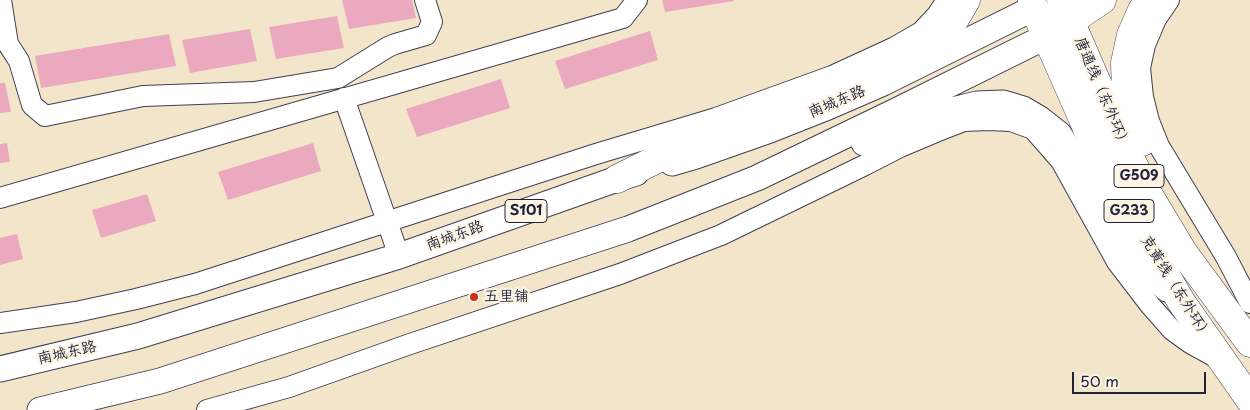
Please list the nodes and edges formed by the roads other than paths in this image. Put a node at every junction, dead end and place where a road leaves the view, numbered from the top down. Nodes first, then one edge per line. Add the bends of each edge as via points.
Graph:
1 (1, 0) edge
2 (425, 0) edge
3 (637, 0) edge
4 (947, 0) edge
5 (966, 0) edge
6 (1102, 0) edge
7 (1149, 0) edge
8 (1169, 0) edge
9 (1038, 3) edge
10 (1066, 11) edge
11 (2, 21) edge
12 (1047, 36) junction
13 (254, 92) junction
14 (344, 98) junction
15 (267, 121) junction
16 (757, 178) junction
17 (617, 179) junction
18 (0, 198) edge
19 (387, 222) junction
20 (399, 256) junction
21 (1182, 303) junction
22 (1250, 303) edge
23 (0, 323) edge
24 (1247, 339) edge
25 (1222, 361) junction
26 (0, 369) edge
27 (1250, 400) edge
28 (40, 410) edge
29 (207, 410) edge

1 - 11 street
2 - 13 street via 432,22 426,35 388,47 338,78
3 - 14 street via 623,18
4 - 19 street via 921,32 832,76 716,118
5 - 17 highway via 954,19 932,40 872,73 807,101 679,148
6 - 10 highway
7 - 24 highway, G233 via 1131,35 1126,63 1126,94 1133,122 1177,214
8 - 22 street via 1156,19 1140,68 1149,122 1159,146
9 - 12 highway, 克黄线（东外环） / G233
9 - 17 main road, 南城东路 / S101 via 883,83 814,112 696,156
10 - 12 highway
10 - 24 highway, 唐通线（东外环） / G509 via 1147,192 1183,252
11 - 13 street via 8,44 19,61 32,105 45,116 143,96
12 - 16 main road
12 - 21 highway, 克黄线（东外环） / G233 via 1108,176
13 - 15 street
14 - 15 street
14 - 19 street
15 - 18 street
16 - 21 main road via 809,164 949,111 977,104 1003,103 1023,109 1059,134 1138,258
16 - 28 main road via 628,229 169,378
17 - 20 main road, 南城东路 / S101
19 - 20 street
19 - 23 street via 195,284 76,312
20 - 26 main road, 南城东路 / S101 via 138,336
21 - 25 highway, 克黄线（东外环） / G233
25 - 27 highway, 克黄线（东外环） / G233
25 - 29 street via 1172,330 1150,305 1117,262 1061,162 1032,129 1011,121 964,121 900,147 721,235 620,274 288,387

